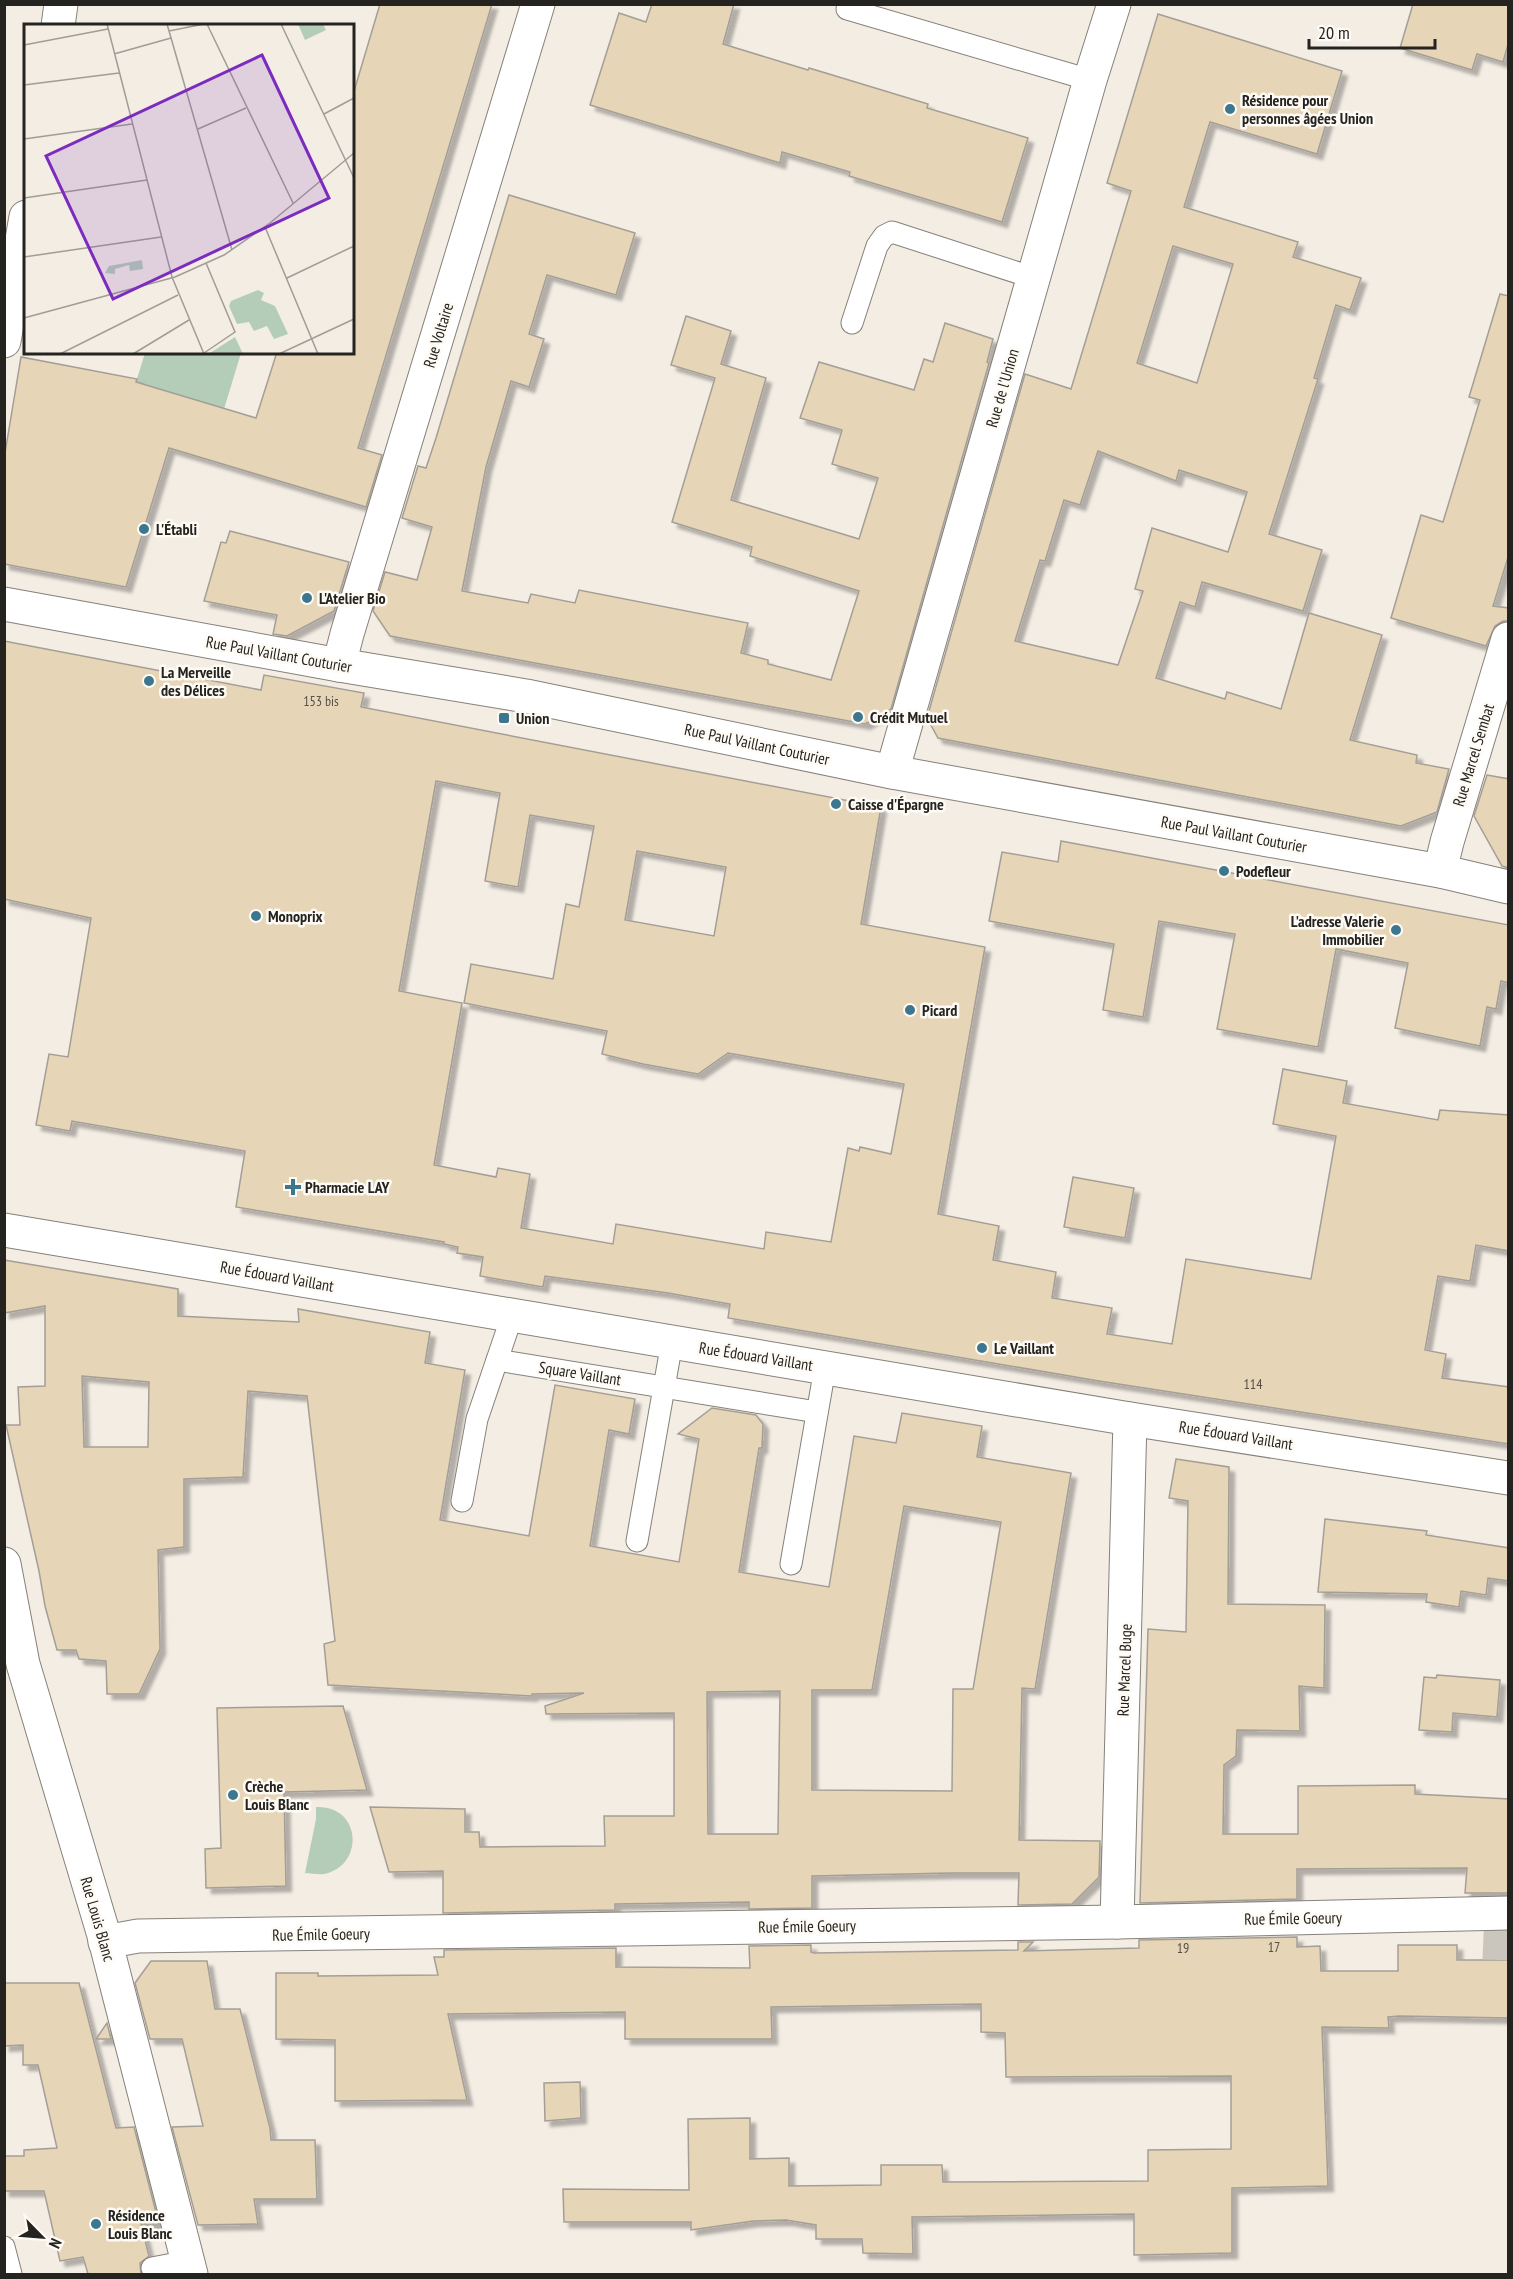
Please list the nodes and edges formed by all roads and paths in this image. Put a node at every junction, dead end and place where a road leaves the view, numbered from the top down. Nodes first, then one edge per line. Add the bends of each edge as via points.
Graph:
1 (62, 4) edge
2 (538, 4) edge
3 (1114, 4) edge
4 (847, 9) dead end
5 (58, 24) edge
6 (1090, 80) junction
7 (24, 228) edge
8 (1034, 278) junction
9 (852, 323) dead end
10 (4, 341) edge
11 (4, 604) edge
12 (1509, 639) edge
13 (339, 665) junction
14 (892, 772) junction
15 (1440, 871) junction
16 (1509, 886) edge
17 (4, 1230) edge
18 (512, 1316) junction
19 (672, 1342) junction
20 (497, 1360) junction
21 (825, 1368) junction
22 (664, 1387) junction
23 (818, 1412) junction
24 (1131, 1419) junction
25 (1509, 1478) edge
26 (462, 1501) dead end
27 (637, 1541) dead end
28 (4, 1564) edge
29 (791, 1564) dead end
30 (9, 1607) edge
31 (1509, 1913) edge
32 (1117, 1922) junction
33 (105, 1942) junction
34 (4, 2247) edge
35 (152, 2268) dead end
36 (190, 2268) edge
37 (11, 2274) edge

1 - 5 street
2 - 13 street, Rue Voltaire
3 - 6 street, Rue de l'Union
4 - 6 lane
6 - 8 street, Rue de l'Union
7 - 10 street
8 - 9 lane via 892,232 877,246
8 - 14 street, Rue de l'Union
11 - 13 street, Rue Paul Vaillant Couturier
12 - 15 street, Rue Marcel Sembat
13 - 14 street, Rue Paul Vaillant Couturier via 526,696
14 - 15 street, Rue Paul Vaillant Couturier
15 - 16 street, Rue Paul Vaillant Couturier
17 - 18 street, Rue Édouard Vaillant
18 - 19 street, Rue Édouard Vaillant
18 - 20 lane
19 - 21 street, Rue Édouard Vaillant
19 - 22 lane
20 - 22 lane, Square Vaillant
20 - 26 lane via 477,1419
21 - 23 lane
21 - 24 street, Rue Édouard Vaillant
22 - 23 lane, Square Vaillant
22 - 27 lane
23 - 29 lane
24 - 25 street, Rue Édouard Vaillant
24 - 32 street, Rue Marcel Buge
28 - 30 street, Rue Louis Blanc
30 - 33 street, Rue Louis Blanc
31 - 32 street, Rue Émile Goeury
32 - 33 street, Rue Émile Goeury via 138,1936
33 - 36 street, Rue Louis Blanc
34 - 37 lane
35 - 36 lane

